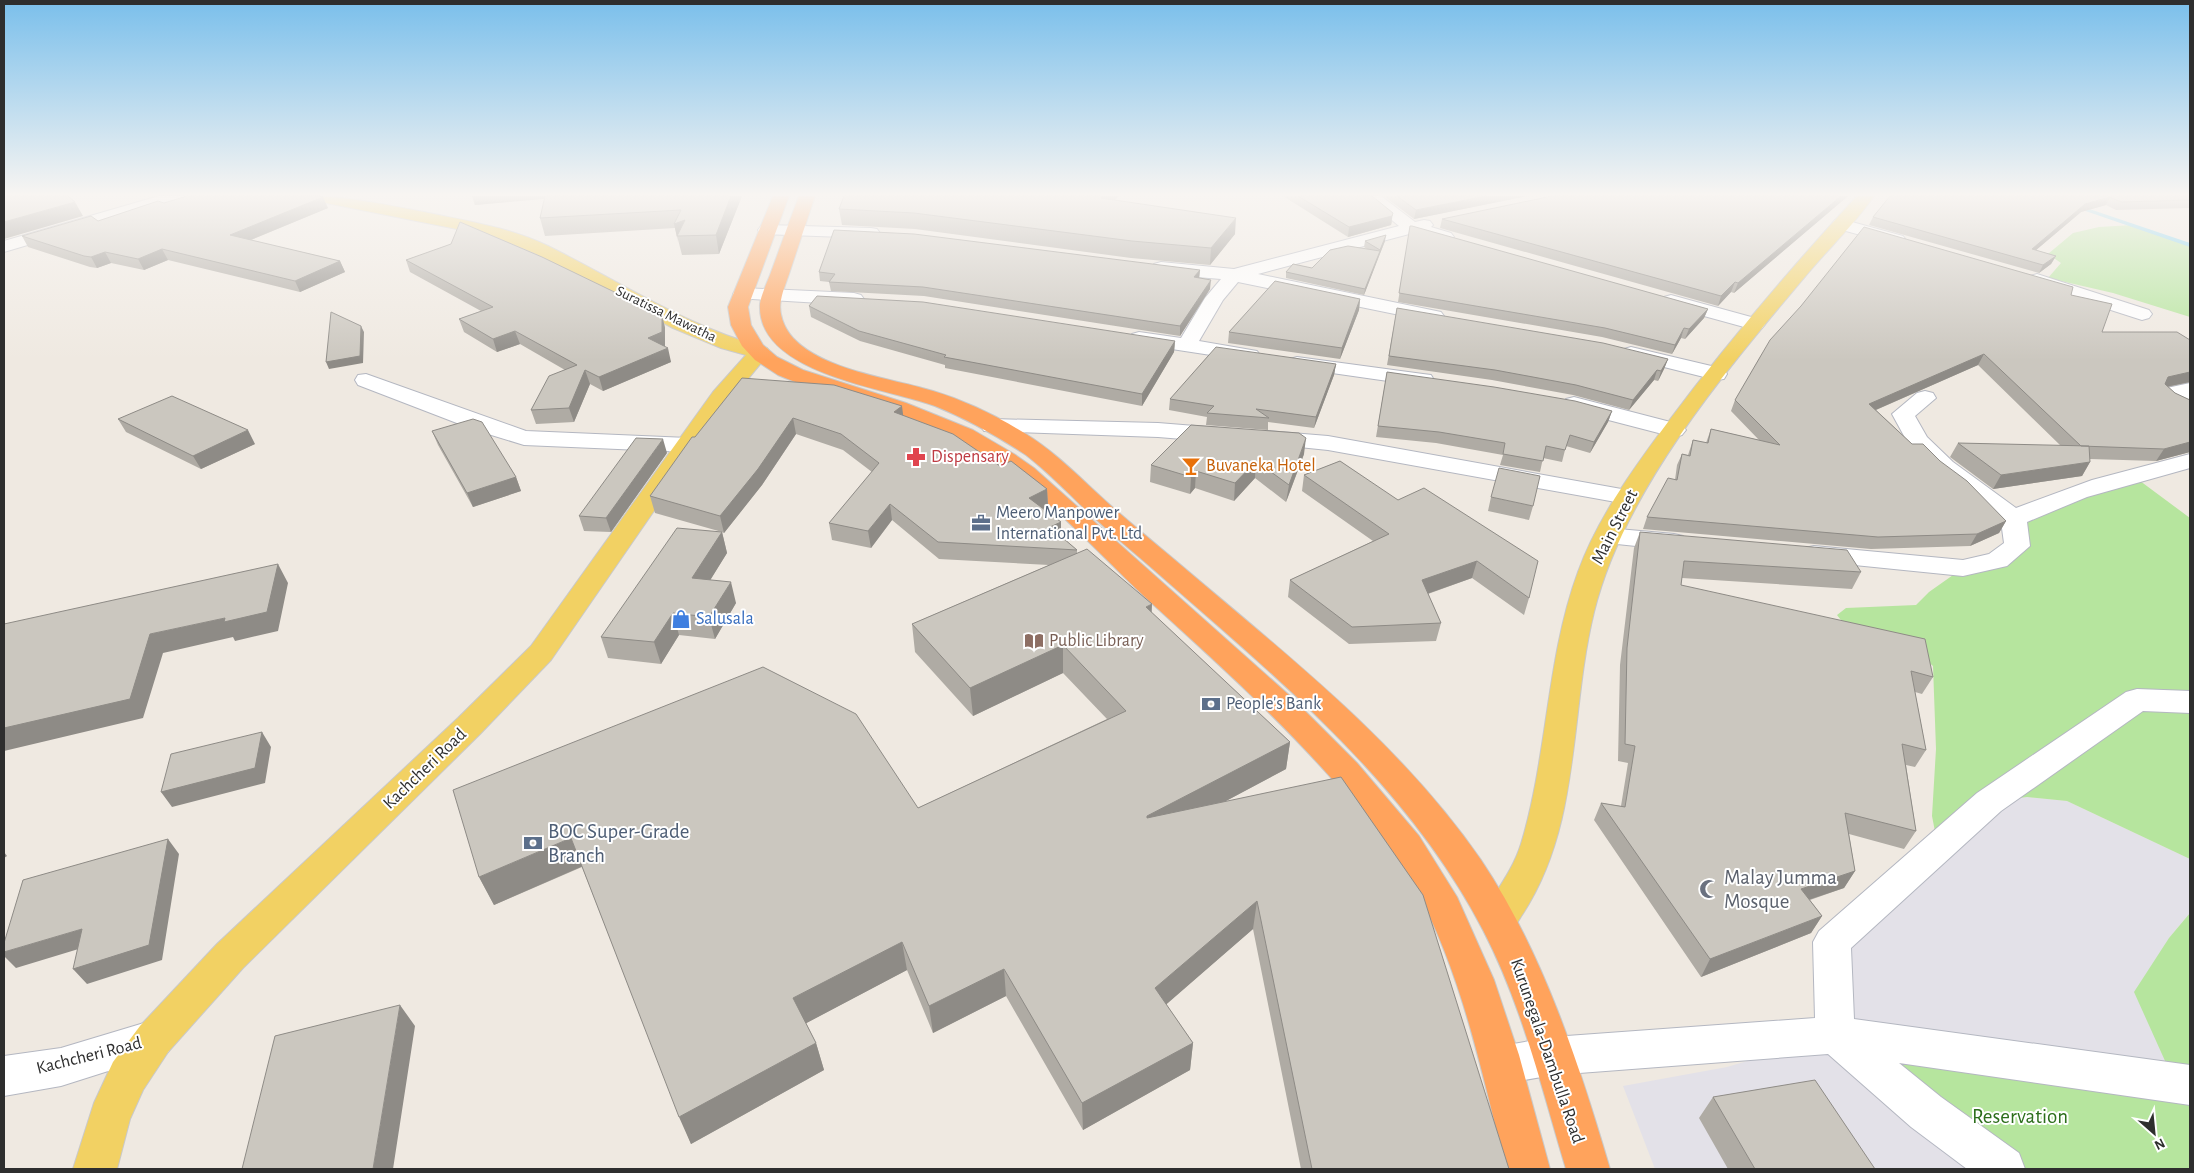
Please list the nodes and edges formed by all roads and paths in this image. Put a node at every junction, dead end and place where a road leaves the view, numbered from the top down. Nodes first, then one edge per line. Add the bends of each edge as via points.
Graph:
1 (543, 251) edge
2 (769, 251) edge
3 (778, 251) edge
4 (1323, 251) edge
5 (1818, 251) edge
6 (1141, 266) edge
7 (2015, 274) edge
8 (1234, 275) junction
9 (743, 294) junction
10 (773, 294) junction
11 (1650, 295) edge
12 (876, 301) edge
13 (2142, 314) dead end
14 (1452, 319) edge
15 (1755, 324) junction
16 (1118, 335) edge
17 (1186, 346) junction
18 (1612, 348) edge
19 (760, 352) junction
20 (1716, 374) junction
21 (366, 380) dead end
22 (1442, 383) edge
23 (2190, 390) edge
24 (1925, 398) dead end
25 (1555, 400) edge
26 (2190, 406) edge
27 (992, 426) junction
28 (1674, 430) junction
29 (688, 445) junction
30 (2190, 461) edge
31 (1627, 497) junction
32 (2014, 518) junction
33 (1607, 536) junction
34 (1701, 545) edge
35 (1786, 552) edge
36 (2190, 702) edge
37 (1498, 921) junction
38 (1834, 1035) junction
39 (154, 1039) junction
40 (1552, 1056) junction
41 (1502, 1064) junction
42 (4, 1076) edge
43 (2190, 1085) edge
44 (95, 1169) edge
45 (1528, 1169) edge
46 (1588, 1169) edge
47 (2003, 1169) edge

1 - 19 main road, Suratissa Mawatha via 680,324 728,344
2 - 9 highway, Kurunegala-Dambulla Road
3 - 10 highway, Kurunegala-Dambulla Road
4 - 8 street
5 - 15 main road, Main Street
6 - 8 street
7 - 13 street
8 - 14 street
8 - 17 street via 1215,298
9 - 10 street
9 - 19 highway, Kurunegala-Dambulla Road via 738,307 740,322
10 - 12 street
10 - 27 highway, Kurunegala-Dambulla Road via 769,313 773,328 794,351 829,368 937,399
11 - 15 street
15 - 20 main road, Main Street
16 - 17 street
17 - 22 street
18 - 20 street
19 - 29 main road, Kachcheri Road via 721,397
19 - 41 highway, Kurunegala-Dambulla Road via 767,360 791,372 927,418 965,434 1002,456 1065,508 1286,711 1381,811 1404,840 1426,876 1473,978
20 - 28 main road, Main Street
21 - 29 street via 524,438
23 - 26 street via 2170,394
24 - 32 street via 1903,414 1917,440 1944,467
25 - 28 street
27 - 31 street via 1158,430 1328,443
27 - 37 highway, Kurunegala-Dambulla Road via 1046,459 1339,720 1405,787 1438,828
28 - 31 main road, Main Street
29 - 39 main road, Kachcheri Road via 541,653 230,956
30 - 32 street via 2050,500
31 - 33 main road, Main Street
32 - 35 street via 2017,546 1998,560 1963,568
33 - 34 street
33 - 37 main road, Main Street via 1575,627 1556,757 1537,850 1513,904
36 - 38 street via 2137,700 1989,802 1832,942
37 - 40 highway, Kurunegala-Dambulla Road
38 - 40 street
38 - 43 street
38 - 47 street via 1926,1112
39 - 42 street, Kachcheri Road via 61,1067
39 - 44 main road via 128,1076 109,1118
40 - 41 street
40 - 46 highway, Kurunegala-Dambulla Road
41 - 45 highway, Kurunegala-Dambulla Road

